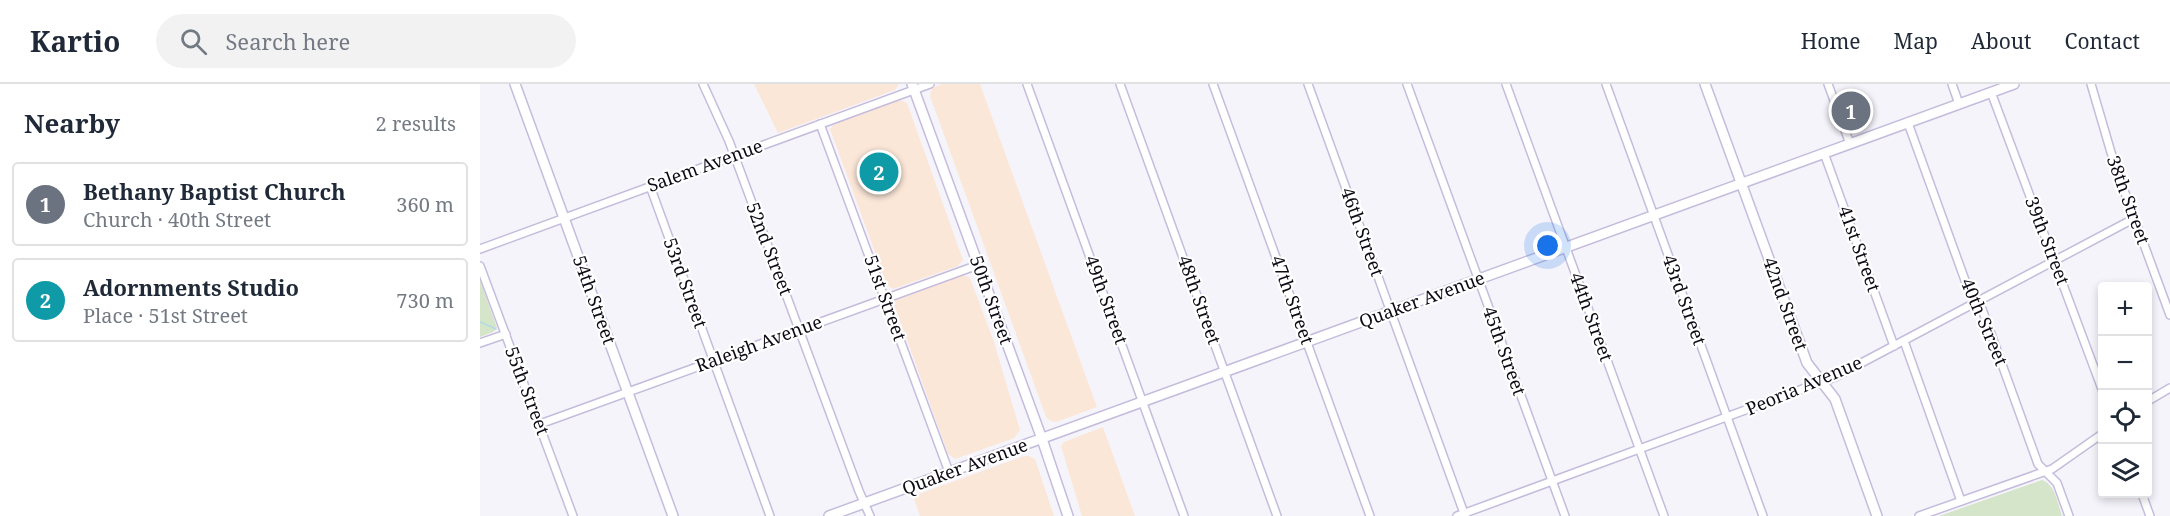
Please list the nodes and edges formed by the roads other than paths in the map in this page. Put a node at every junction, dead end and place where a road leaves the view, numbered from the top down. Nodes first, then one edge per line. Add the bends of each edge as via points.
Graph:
1 (515, 84) edge
2 (703, 84) edge
3 (930, 84) edge
4 (1027, 84) edge
5 (1120, 84) edge
6 (1213, 84) edge
7 (1308, 84) edge
8 (1407, 84) edge
9 (1506, 84) edge
10 (1606, 84) edge
11 (1705, 84) edge
12 (1828, 84) edge
13 (1952, 84) edge
14 (2014, 84) edge
15 (2091, 84) edge
16 (913, 87) edge
17 (1991, 92) junction
18 (1959, 104) junction
19 (1908, 123) junction
20 (820, 124) junction
21 (1850, 144) junction
22 (1824, 153) junction
23 (734, 155) junction
24 (1741, 184) junction
25 (650, 186) junction
26 (1653, 216) junction
27 (564, 217) junction
28 (2134, 218) junction
29 (1566, 248) junction
30 (480, 249) edge
31 (2054, 261) junction
32 (978, 265) junction
33 (480, 266) edge
34 (1478, 280) junction
35 (885, 298) junction
36 (1976, 302) junction
37 (1391, 312) junction
38 (2170, 315) edge
39 (800, 329) junction
40 (506, 334) junction
41 (1904, 340) junction
42 (1307, 342) junction
43 (480, 343) edge
44 (1894, 346) junction
45 (713, 361) junction
46 (1225, 372) junction
47 (2098, 376) edge
48 (1822, 383) junction
49 (2170, 388) edge
50 (627, 392) junction
51 (2152, 399) edge
52 (1143, 402) junction
53 (1727, 418) junction
54 (540, 424) junction
55 (2098, 437) edge
56 (1042, 439) junction
57 (1640, 450) junction
58 (2045, 471) junction
59 (950, 472) junction
60 (1552, 482) junction
61 (2143, 498) edge
62 (1961, 501) junction
63 (866, 503) junction
64 (1462, 515) edge
65 (573, 516) edge
66 (673, 516) edge
67 (770, 516) edge
68 (829, 516) edge
69 (870, 516) edge
70 (1068, 516) edge
71 (1184, 516) edge
72 (1278, 516) edge
73 (1370, 516) edge
74 (1565, 516) edge
75 (1664, 516) edge
76 (1763, 516) edge
77 (1877, 516) edge
78 (1919, 516) edge
79 (2069, 516) edge
80 (2150, 516) edge

1 - 27 main road, 54th Street
2 - 23 street, 52nd Street
3 - 16 street, Salem Avenue
4 - 52 street, 49th Street
5 - 46 street, 48th Street
6 - 42 street, 47th Street
7 - 37 street, 46th Street
8 - 34 street, 45th Street
9 - 29 street, 44th Street
10 - 26 street, 43rd Street
11 - 24 main road, 42nd Street
12 - 21 street
13 - 18 street
14 - 17 main road, Quaker Avenue
15 - 28 street, 38th Street
16 - 20 street, Salem Avenue
16 - 32 main road, 50th Street
17 - 18 main road, Quaker Avenue
17 - 31 street, 39th Street
18 - 19 main road, Quaker Avenue
19 - 21 main road, Quaker Avenue
19 - 36 street, 40th Street
20 - 23 street, Salem Avenue
20 - 35 street, 51st Street
21 - 22 main road, Quaker Avenue
22 - 24 main road, Quaker Avenue
22 - 44 street, 41st Street
23 - 25 street, Salem Avenue
23 - 39 street, 52nd Street
24 - 26 main road, Quaker Avenue
24 - 48 main road, 42nd Street via 1807,363
25 - 27 street, Salem Avenue
25 - 45 street, 53rd Street
26 - 29 main road, Quaker Avenue
26 - 53 street, 43rd Street
27 - 30 street, Salem Avenue
27 - 50 main road, 54th Street
28 - 31 street, Peoria Avenue
28 - 38 street, 38th Street
29 - 34 main road, Quaker Avenue
29 - 57 street, 44th Street
31 - 36 street, Peoria Avenue
31 - 47 street, 39th Street
32 - 35 street, Raleigh Avenue
32 - 56 main road, 50th Street
33 - 40 street, 55th Street
34 - 37 main road, Quaker Avenue
34 - 60 street, 45th Street
35 - 39 street, Raleigh Avenue
35 - 59 street, 51st Street
36 - 41 street, Peoria Avenue
36 - 58 street, 40th Street via 1982,309 2038,464
37 - 42 main road, Quaker Avenue
37 - 64 street, 46th Street
39 - 45 street, Raleigh Avenue
39 - 63 street, 52nd Street
40 - 43 street
40 - 54 street, 55th Street
41 - 44 street, Peoria Avenue
41 - 62 street
42 - 46 main road, Quaker Avenue
42 - 73 street, 47th Street
44 - 48 street, Peoria Avenue
45 - 50 street, Raleigh Avenue
45 - 67 street, 53rd Street
46 - 52 main road, Quaker Avenue
46 - 72 street, 48th Street
48 - 53 street, Peoria Avenue
48 - 77 main road, 42nd Street via 1834,399
49 - 51 street
50 - 54 street, Raleigh Avenue
50 - 66 main road, 54th Street
52 - 56 main road, Quaker Avenue
52 - 71 street, 49th Street
53 - 57 street, Peoria Avenue
53 - 76 street, 43rd Street
54 - 65 street, 55th Street
55 - 58 street
56 - 59 main road, Quaker Avenue
56 - 70 main road, 50th Street
57 - 60 street, Peoria Avenue
57 - 75 street, 44th Street
58 - 62 street
58 - 79 street, 40th Street via 2057,483
59 - 63 main road, Quaker Avenue
60 - 64 street, Peoria Avenue
60 - 74 street, 45th Street
61 - 80 street
62 - 78 street
63 - 68 main road, Quaker Avenue
63 - 69 street, 52nd Street

